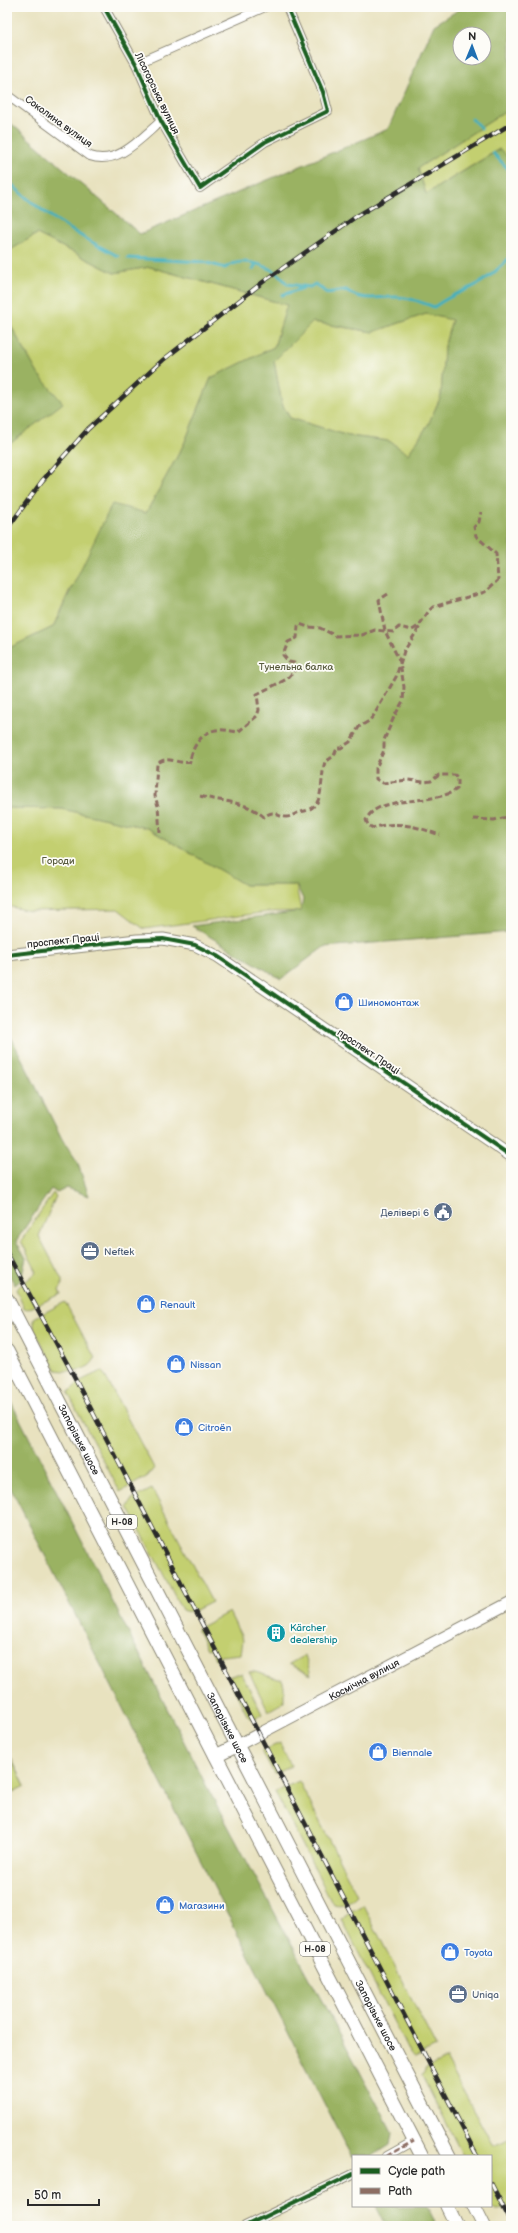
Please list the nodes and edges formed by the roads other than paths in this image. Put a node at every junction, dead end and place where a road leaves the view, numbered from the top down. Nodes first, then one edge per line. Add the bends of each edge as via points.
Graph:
1 (104, 7) edge
2 (265, 7) edge
3 (287, 7) edge
4 (136, 64) junction
5 (7, 95) edge
6 (161, 121) junction
7 (7, 955) edge
8 (511, 1156) edge
9 (7, 1299) edge
10 (7, 1351) edge
11 (511, 1602) edge
12 (238, 1745) junction
13 (216, 1756) junction
14 (414, 2141) junction
15 (389, 2155) edge
16 (421, 2155) edge
17 (448, 2155) edge
18 (352, 2174) edge
19 (448, 2207) edge
20 (474, 2207) edge
21 (245, 2226) edge
22 (457, 2226) edge
23 (484, 2226) edge

1 - 4 street, Лісогорська вулиця
2 - 4 street
3 - 6 street, Лісогорська вулиця via 323,92 328,111 265,142 200,188
4 - 6 street, Лісогорська вулиця
5 - 6 street, Соколина вулиця via 90,156 100,159 111,158 123,152
7 - 8 street, проспект Праці via 137,940 163,939 195,945 217,956
9 - 12 main road, Запорізьке шосе / Н-08
10 - 13 main road, Н-08
11 - 12 street, Космічна вулиця
12 - 13 main road, Космічна вулиця
12 - 17 main road, Запорізьке шосе / Н-08
13 - 14 main road, Н-08
14 - 15 street
14 - 16 main road, Н-08
18 - 21 street
19 - 22 main road
20 - 23 main road

